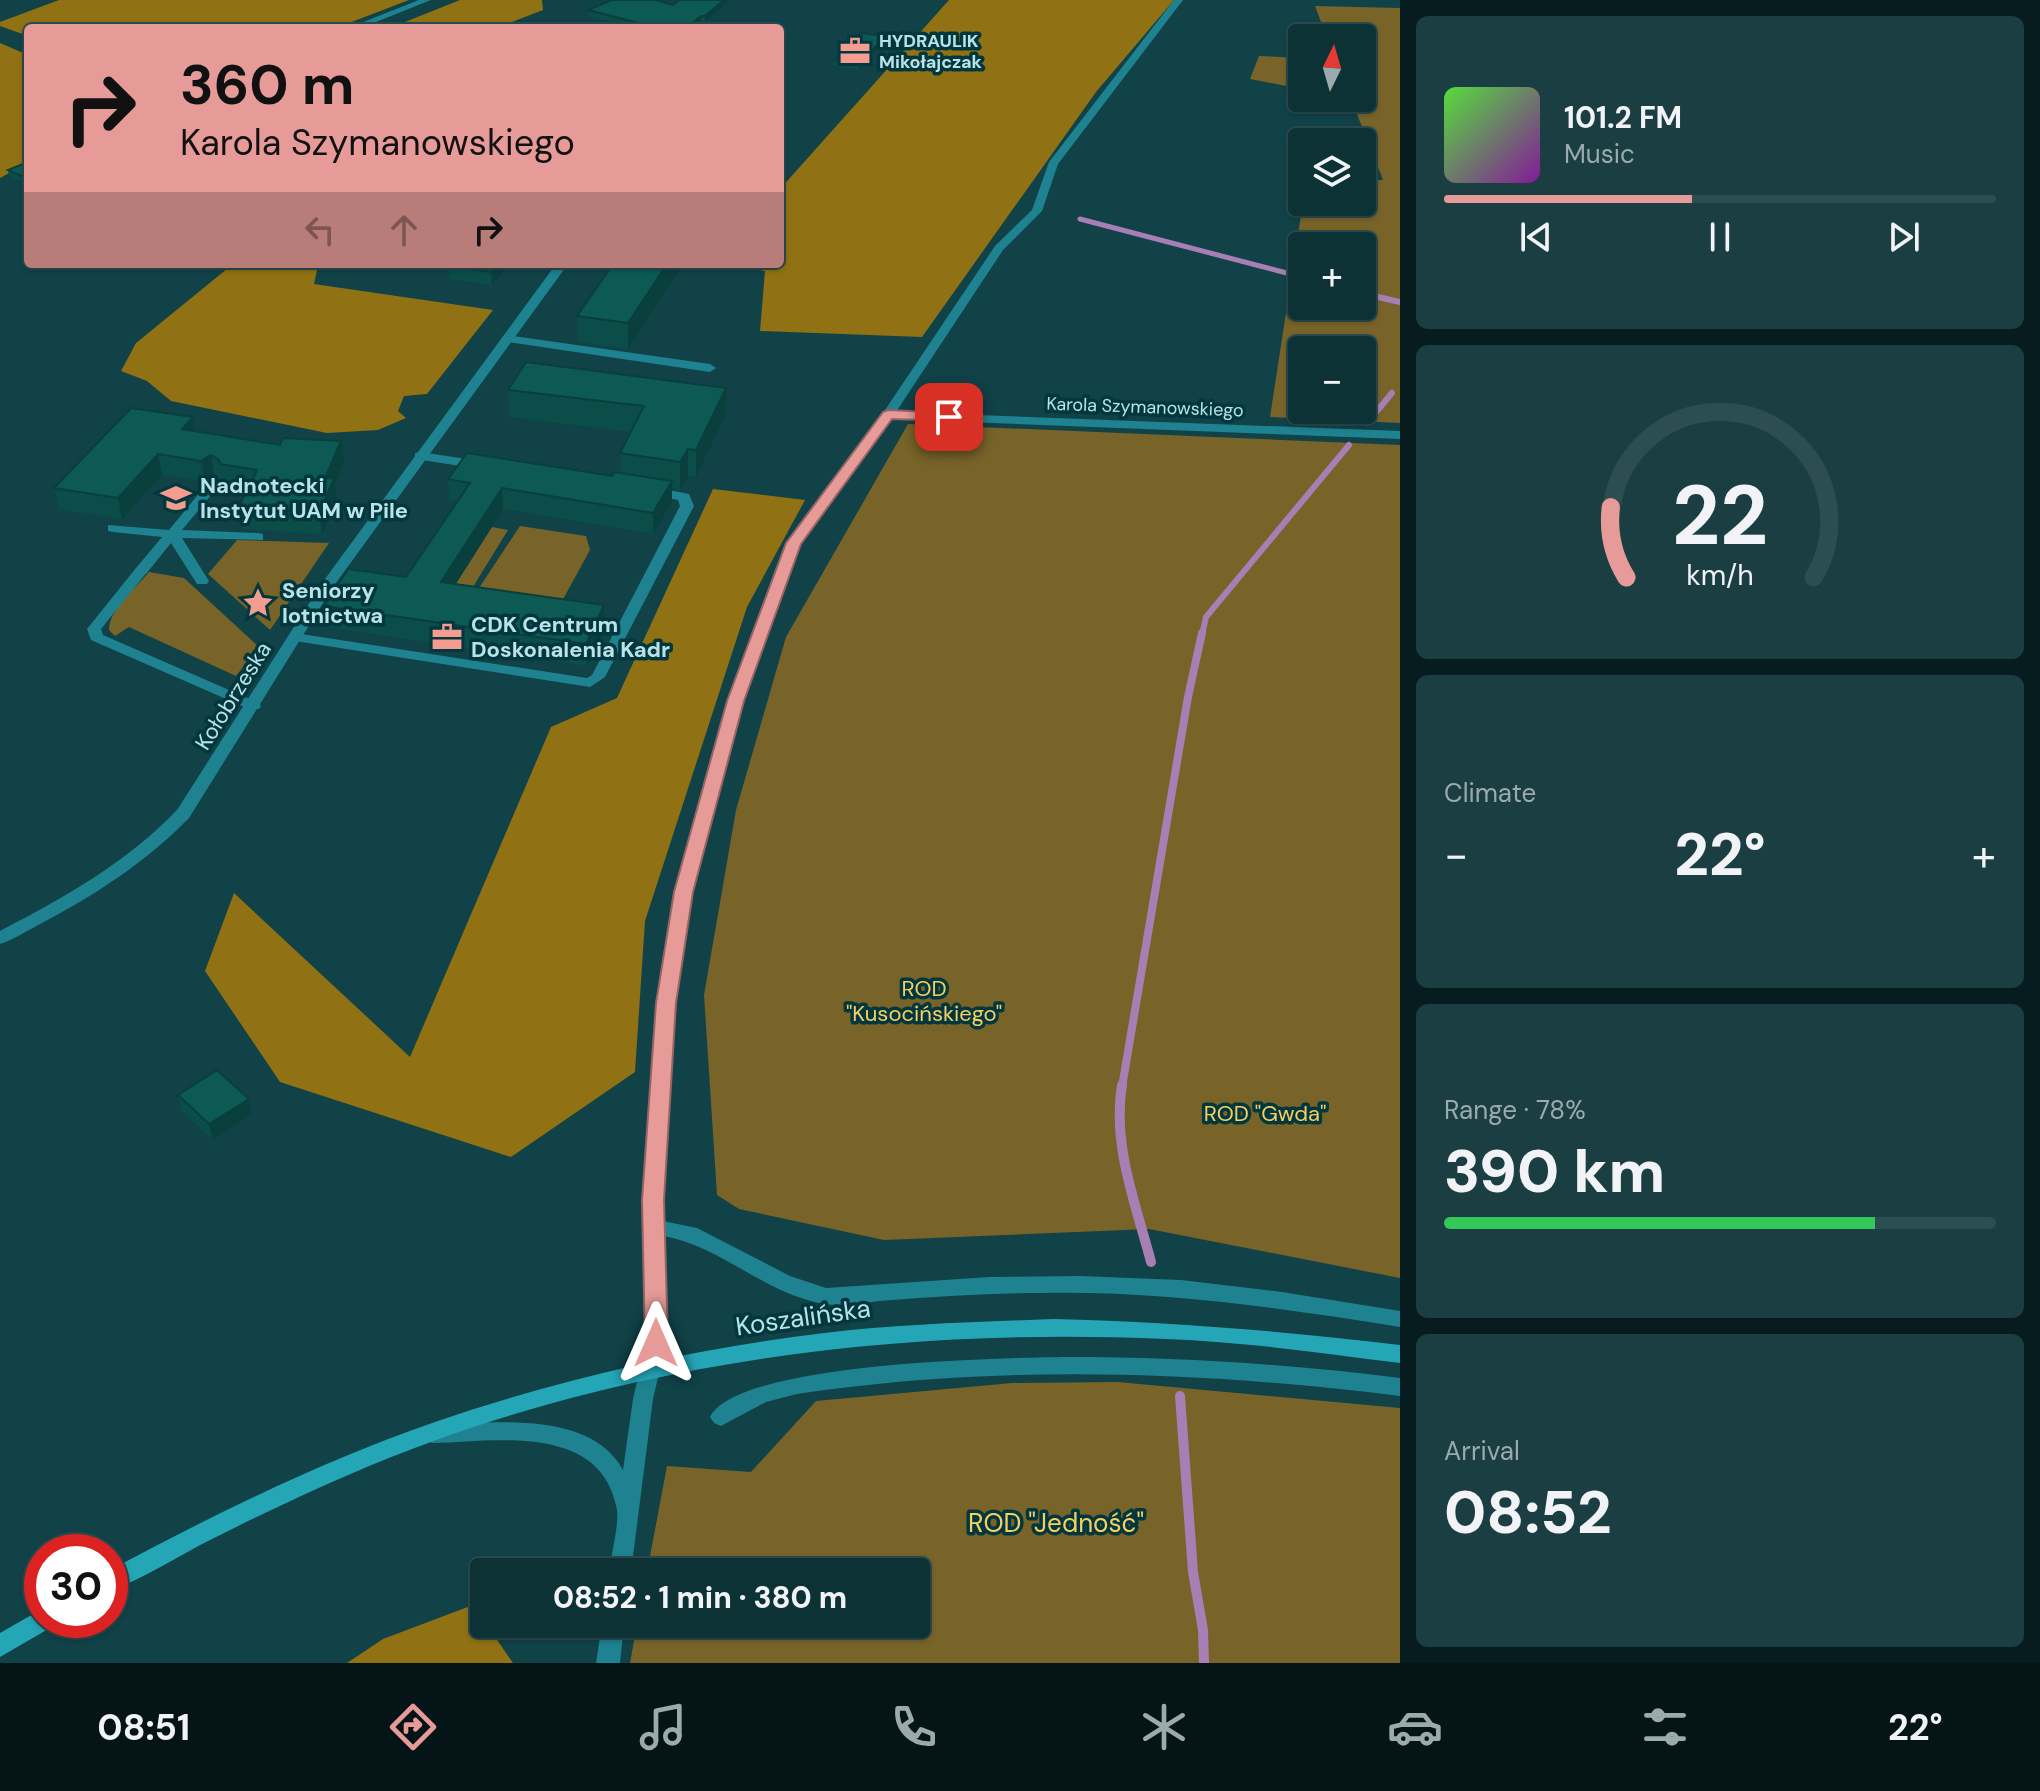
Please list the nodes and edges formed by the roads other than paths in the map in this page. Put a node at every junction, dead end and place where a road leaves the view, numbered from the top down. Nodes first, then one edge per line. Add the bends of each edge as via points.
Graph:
1 (427, 0) edge
2 (1179, 0) edge
3 (364, 24) edge
4 (559, 268) edge
5 (506, 339) junction
6 (710, 368) dead end
7 (888, 415) junction
8 (1400, 435) edge
9 (420, 456) junction
10 (490, 466) edge
11 (215, 483) dead end
12 (632, 488) edge
13 (113, 528) dead end
14 (172, 534) junction
15 (258, 537) dead end
16 (202, 581) dead end
17 (295, 637) junction
18 (254, 706) junction
19 (0, 938) edge
20 (656, 1227) junction
21 (1400, 1319) edge
22 (1400, 1354) edge
23 (650, 1369) junction
24 (1400, 1387) edge
25 (721, 1417) dead end
26 (431, 1434) junction
27 (628, 1511) junction
28 (622, 1558) edge
29 (128, 1571) edge
30 (24, 1631) edge
31 (611, 1638) edge
32 (0, 1646) edge
33 (608, 1663) edge

1 - 3 street
2 - 7 street via 1053,164 1037,211 999,248
4 - 5 street, Kołobrzeska
5 - 6 street
5 - 9 street, Kołobrzeska
7 - 8 street, Karola Szymanowskiego
7 - 20 street via 794,543 735,701 683,892 666,1003 653,1200
9 - 10 street
9 - 17 street, Kołobrzeska
11 - 14 street
12 - 17 street via 684,497 687,506 598,677 590,683
13 - 14 street
14 - 15 street
14 - 16 street
14 - 18 street via 102,617 94,629 96,637
17 - 18 street, Kołobrzeska
18 - 19 street, Kołobrzeska via 164,836 103,882
20 - 21 street via 690,1233 783,1282 826,1296 1080,1284 1210,1291
20 - 23 street via 656,1343
22 - 23 street, Koszalińska via 1253,1335 994,1326 808,1342
23 - 26 street, Koszalińska
23 - 27 street
24 - 25 street via 1149,1367 922,1371 761,1395
26 - 27 street via 496,1432 578,1440 611,1470
26 - 29 street, Koszalińska via 293,1489
27 - 28 street
30 - 32 street
31 - 33 street

